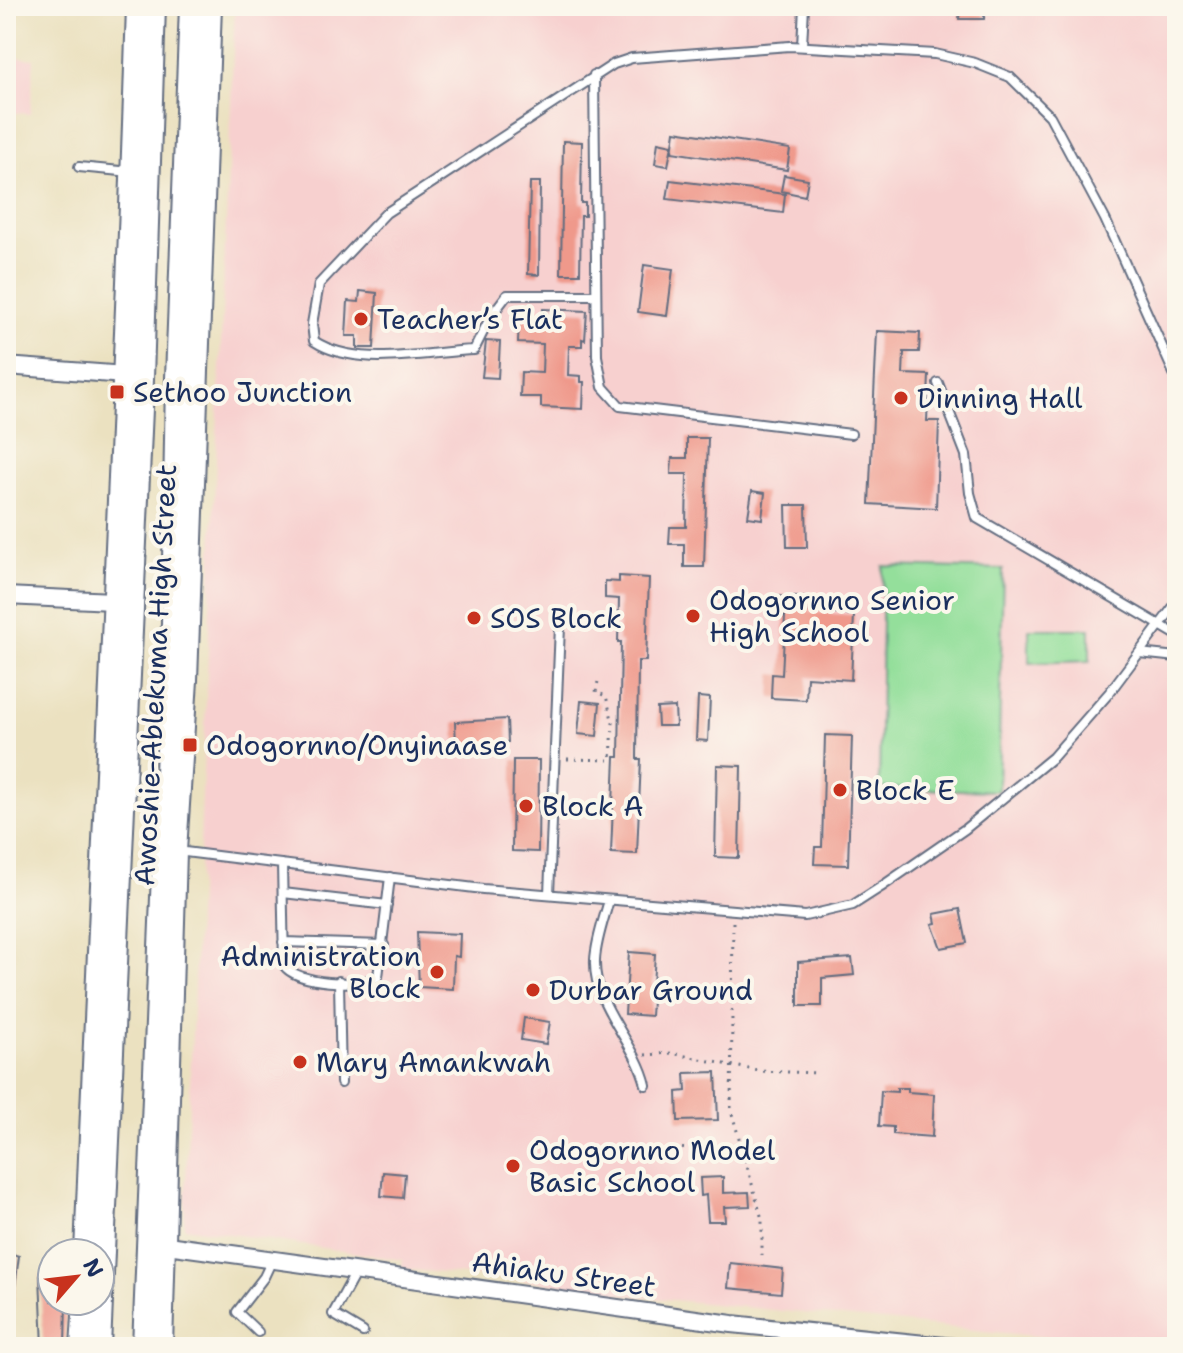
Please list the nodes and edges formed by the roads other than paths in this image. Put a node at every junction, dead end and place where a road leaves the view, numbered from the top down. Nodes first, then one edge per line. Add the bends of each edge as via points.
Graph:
1 (137, 6) edge
2 (153, 6) edge
3 (192, 6) edge
4 (211, 6) edge
5 (804, 6) edge
6 (802, 46) junction
7 (151, 56) junction
8 (188, 62) junction
9 (594, 75) junction
10 (197, 155) junction
11 (79, 167) dead end
12 (132, 172) junction
13 (594, 295) junction
14 (6, 366) edge
15 (125, 375) junction
16 (1177, 380) edge
17 (938, 383) dead end
18 (140, 409) junction
19 (851, 434) dead end
20 (123, 451) junction
21 (6, 596) edge
22 (113, 601) junction
23 (1177, 602) edge
24 (1160, 624) junction
25 (560, 626) dead end
26 (1177, 635) edge
27 (1139, 653) junction
28 (1177, 657) edge
29 (179, 678) junction
30 (112, 794) junction
31 (176, 851) junction
32 (282, 864) junction
33 (390, 877) junction
34 (283, 893) junction
35 (549, 894) junction
36 (609, 900) junction
37 (387, 905) junction
38 (283, 942) junction
39 (384, 945) junction
40 (339, 981) junction
41 (341, 1083) dead end
42 (646, 1085) dead end
43 (86, 1237) edge
44 (101, 1237) edge
45 (167, 1245) junction
46 (272, 1260) junction
47 (357, 1271) junction
48 (83, 1317) edge
49 (99, 1317) edge
50 (258, 1332) dead end
51 (363, 1332) dead end
52 (81, 1347) edge
53 (98, 1347) edge
54 (145, 1347) edge
55 (162, 1347) edge
56 (954, 1347) edge

1 - 12 street, Awoshie-Ablekuma High Street
2 - 7 main road, Awoshie-Ablekuma High Street
3 - 8 main road, Awoshie-Ablekuma High Street
4 - 10 street, Awoshie-Ablekuma High Street
5 - 6 lane
6 - 9 lane via 632,58
6 - 16 lane via 935,54 1010,77 1050,116 1105,219
7 - 8 main road via 171,50
7 - 18 main road, Awoshie-Ablekuma High Street
8 - 10 main road, Awoshie-Ablekuma High Street
9 - 13 lane
9 - 13 lane via 386,213 319,284 314,341 330,352 372,356 474,350 507,295
10 - 29 main road, Awoshie-Ablekuma High Street
11 - 12 lane
12 - 15 street, Awoshie-Ablekuma High Street
13 - 19 lane via 603,387 620,406
14 - 15 street
15 - 20 street, Awoshie-Ablekuma High Street
17 - 24 lane via 966,455 977,518
18 - 20 main road
18 - 30 main road, Awoshie-Ablekuma High Street
20 - 22 street, Awoshie-Ablekuma High Street
21 - 22 street
22 - 30 street, Awoshie-Ablekuma High Street
23 - 24 lane
24 - 26 lane
24 - 27 lane
25 - 35 lane
27 - 28 lane
27 - 36 lane via 1053,757 965,829 853,905 805,916
29 - 31 street, Awoshie-Ablekuma High Street
29 - 54 main road, Awoshie-Ablekuma High Street
30 - 43 street, Awoshie-Ablekuma High Street
30 - 44 main road, Awoshie-Ablekuma High Street
31 - 32 lane
31 - 45 street, Awoshie-Ablekuma High Street
32 - 33 lane
32 - 34 lane
33 - 35 lane
33 - 37 lane
34 - 37 lane
34 - 38 lane
35 - 36 lane
36 - 42 lane via 595,969 615,1021 638,1055
37 - 39 lane
38 - 39 lane
38 - 40 lane via 284,965 293,976
39 - 40 lane via 378,977
40 - 41 lane
45 - 46 street, Ahiaku Street
45 - 55 street, Awoshie-Ablekuma High Street
46 - 47 street, Ahiaku Street
46 - 50 lane via 237,1312
47 - 51 lane via 333,1314
47 - 56 street, Ahiaku Street via 732,1324
48 - 52 street
49 - 53 main road, Awoshie-Ablekuma High Street

